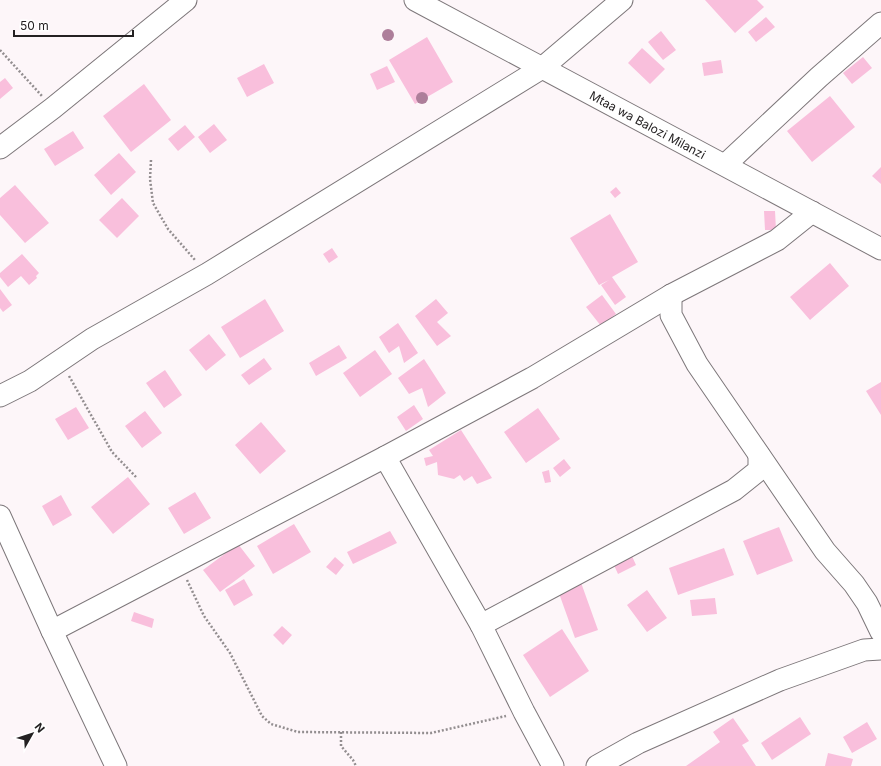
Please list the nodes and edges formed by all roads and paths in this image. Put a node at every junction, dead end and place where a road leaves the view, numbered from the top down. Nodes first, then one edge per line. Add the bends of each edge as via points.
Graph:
1 (186, 0) edge
2 (415, 0) edge
3 (622, 0) edge
4 (881, 24) edge
5 (0, 50) edge
6 (542, 68) junction
7 (53, 108) junction
8 (0, 148) edge
9 (151, 160) dead end
10 (725, 165) junction
11 (812, 212) junction
12 (881, 249) edge
13 (207, 274) junction
14 (671, 294) junction
15 (59, 360) junction
16 (0, 396) edge
17 (760, 455) junction
18 (385, 457) junction
19 (136, 477) dead end
20 (0, 516) edge
21 (179, 565) junction
22 (481, 625) junction
23 (52, 631) junction
24 (881, 632) edge
25 (881, 649) edge
26 (524, 712) junction
27 (341, 732) junction
28 (116, 766) edge
29 (356, 766) edge
30 (553, 766) edge
31 (597, 766) edge

1 - 7 street
2 - 6 street, Mtaa wa Balozi Milanzi
3 - 6 street
4 - 10 street via 819,77
5 - 7 path
6 - 10 street, Mtaa wa Balozi Milanzi
6 - 13 street
7 - 8 street
9 - 13 path via 153,203 168,229
10 - 11 street, Mtaa wa Balozi Milanzi
11 - 12 street, Mtaa wa Balozi Milanzi
11 - 14 street via 777,240
13 - 15 street
14 - 17 street via 671,315 697,364
14 - 18 street via 532,378
15 - 16 street via 30,381
15 - 19 path via 112,452
17 - 22 street via 759,470 734,490
17 - 24 street via 824,551 854,584 867,603
18 - 21 street
18 - 22 street
20 - 23 street
21 - 23 street
21 - 27 path via 204,616 230,652 262,716 271,724 298,732
22 - 26 street
23 - 28 street
25 - 31 street via 864,650 780,680 638,743
26 - 27 path via 431,734
26 - 30 street
27 - 29 path via 341,746

